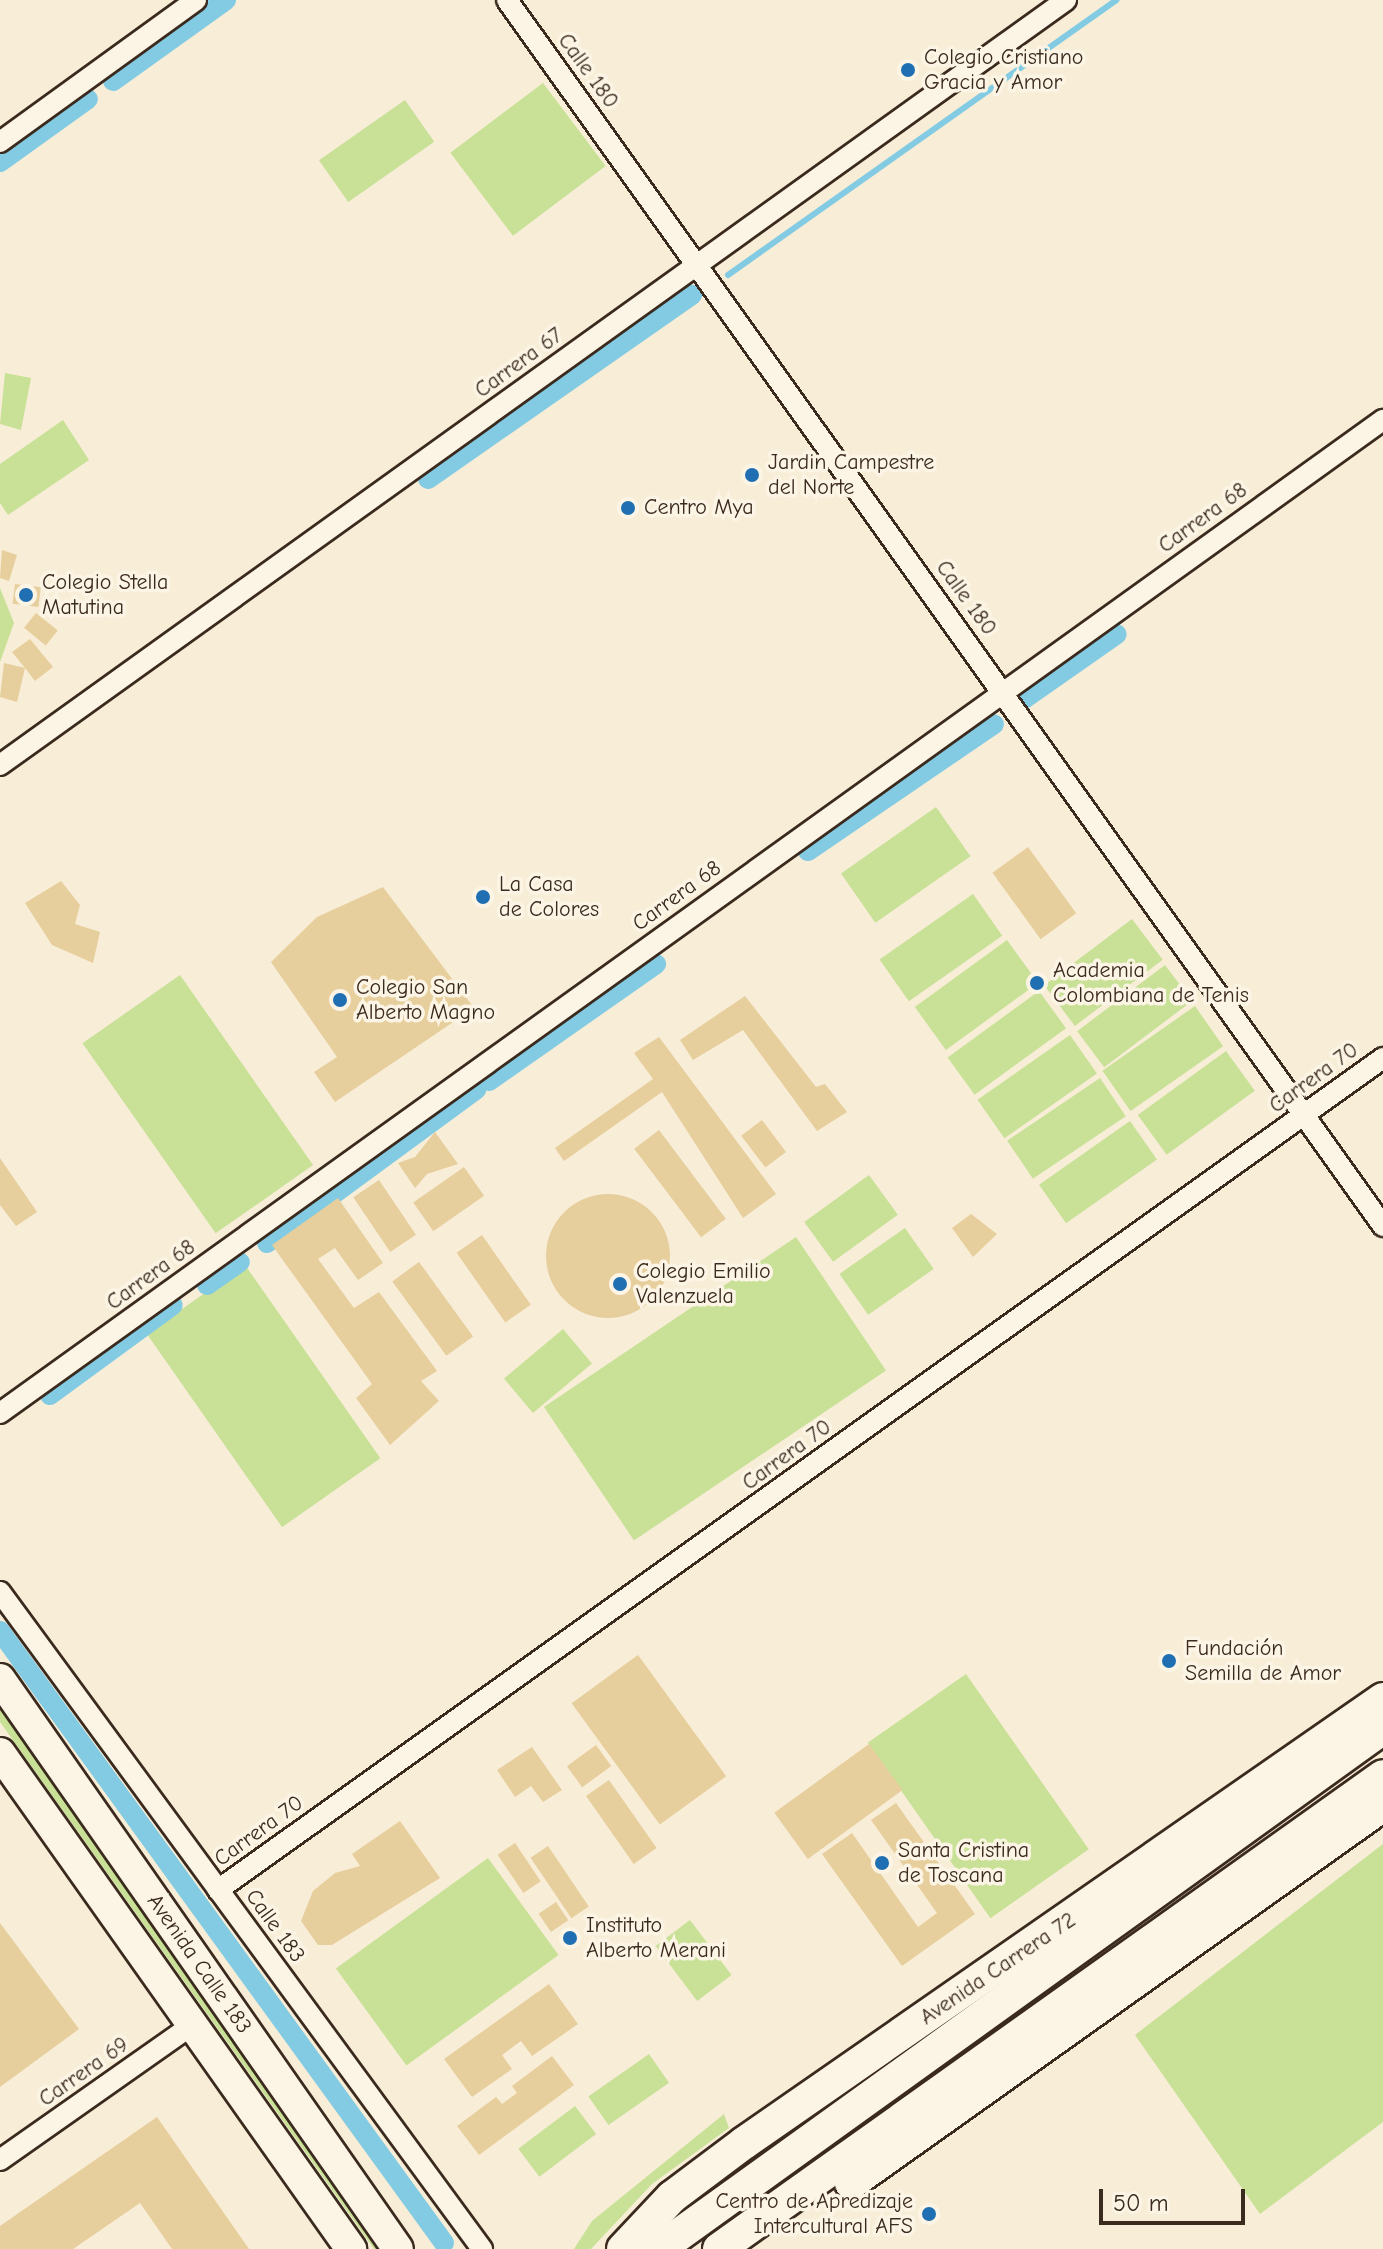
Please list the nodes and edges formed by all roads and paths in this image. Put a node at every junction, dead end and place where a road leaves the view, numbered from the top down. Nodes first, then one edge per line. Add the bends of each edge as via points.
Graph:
1 (196, 0) edge
2 (507, 0) edge
3 (1066, 0) edge
4 (0, 142) edge
5 (697, 264) junction
6 (1383, 420) edge
7 (1003, 691) junction
8 (0, 765) edge
9 (1383, 1058) edge
10 (1305, 1115) junction
11 (1383, 1226) edge
12 (0, 1413) edge
13 (0, 1592) edge
14 (0, 1679) edge
15 (1383, 1699) edge
16 (1383, 1728) edge
17 (0, 1753) edge
18 (1383, 1776) edge
19 (1383, 1805) edge
20 (218, 1890) junction
21 (195, 2023) junction
22 (0, 2160) edge
23 (351, 2249) edge
24 (398, 2249) edge
25 (482, 2249) edge
26 (623, 2249) edge
27 (659, 2249) edge
28 (719, 2249) edge
29 (757, 2249) edge

1 - 4 street
2 - 5 street, Calle 180
3 - 5 street, Carrera 67
5 - 7 street, Calle 180
5 - 8 street, Carrera 67
6 - 7 street, Carrera 68
7 - 10 street, Calle 180
7 - 12 street, Carrera 68
9 - 10 street, Carrera 70
10 - 11 street, Calle 180
10 - 20 street, Carrera 70
13 - 20 street, Calle 183
14 - 24 main road, Avenida Calle 183
15 - 26 highway, Avenida Carrera 72 via 744,2143 672,2197
16 - 27 highway, Avenida Carrera 72
17 - 21 main road, Avenida Calle 183
18 - 28 highway
19 - 29 highway
20 - 25 street, Calle 183
21 - 22 street, Carrera 69
21 - 23 main road, Avenida Calle 183

